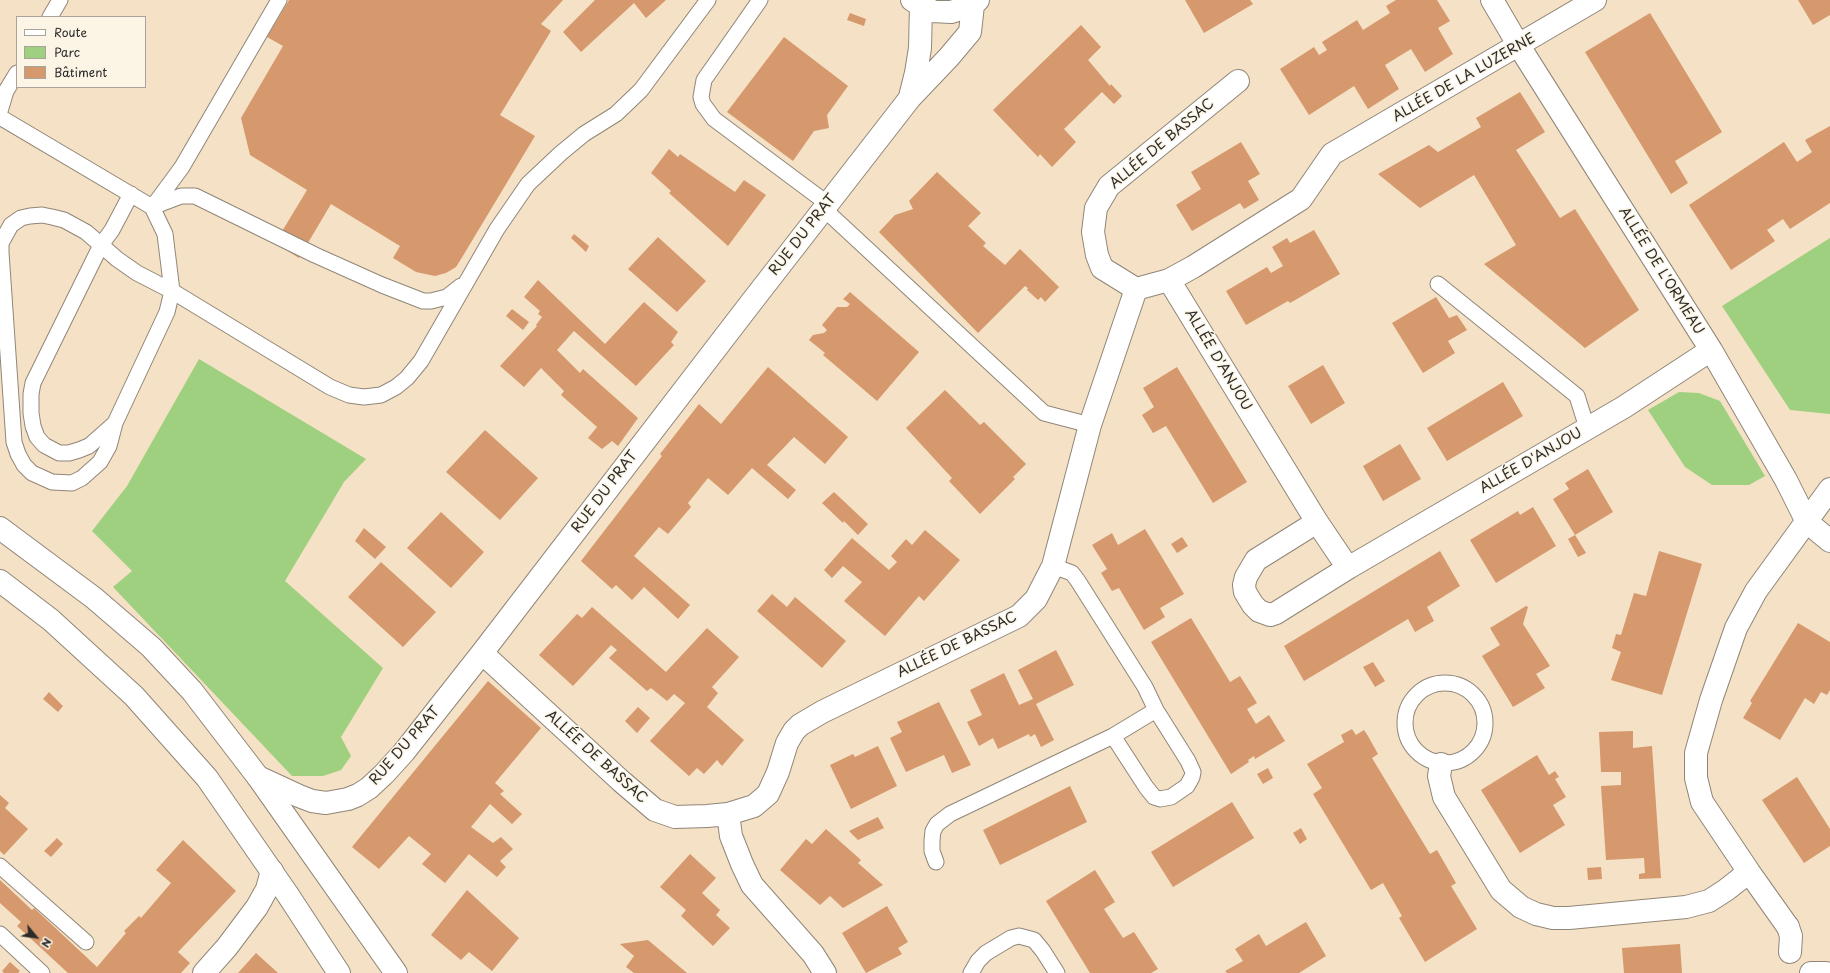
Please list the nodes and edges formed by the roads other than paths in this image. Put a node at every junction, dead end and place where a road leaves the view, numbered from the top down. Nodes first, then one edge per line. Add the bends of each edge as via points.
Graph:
1 (60, 0) edge
2 (279, 0) edge
3 (708, 0) edge
4 (760, 0) edge
5 (1492, 0) edge
6 (1595, 0) edge
7 (976, 2) edge
8 (917, 3) edge
9 (51, 16) edge
10 (1519, 46) junction
11 (16, 75) edge
12 (1238, 81) dead end
13 (910, 98) junction
14 (0, 110) edge
15 (0, 117) edge
16 (131, 194) junction
17 (152, 207) junction
18 (826, 207) junction
19 (101, 245) junction
20 (1169, 280) junction
21 (465, 283) junction
22 (1438, 284) dead end
23 (1136, 289) junction
24 (172, 291) junction
25 (1711, 350) junction
26 (115, 423) junction
27 (1090, 425) junction
28 (1588, 428) junction
29 (1830, 489) edge
30 (1317, 522) junction
31 (1807, 522) junction
32 (0, 528) edge
33 (1830, 541) edge
34 (1053, 566) junction
35 (1348, 568) junction
36 (0, 581) edge
37 (482, 653) junction
38 (1156, 710) junction
39 (1113, 736) junction
40 (1441, 764) junction
41 (258, 777) junction
42 (728, 814) junction
43 (936, 862) dead end
44 (0, 866) edge
45 (272, 871) junction
46 (1749, 872) junction
47 (0, 934) edge
48 (86, 942) dead end
49 (1790, 952) dead end
50 (42, 973) edge
51 (204, 973) edge
52 (339, 973) edge
53 (396, 973) edge
54 (825, 973) edge
55 (971, 973) edge
56 (1057, 973) edge
57 (1811, 973) edge
58 (1826, 973) edge

1 - 9 lane
2 - 17 lane via 182,167
3 - 21 lane via 642,90 616,114 584,134 528,184
4 - 18 lane via 704,80 703,104 714,119
5 - 10 street, ALLÉE DE L'ORMEAU
6 - 10 street, ALLÉE DE LA LUZERNE
7 - 8 street via 951,12 932,11
7 - 13 street, RUE DU PRAT via 970,32 950,57
8 - 13 street, RUE DU PRAT via 920,48
10 - 20 street, ALLÉE DE LA LUZERNE via 1332,154 1301,199
10 - 25 street, ALLÉE DE L'ORMEAU
11 - 14 lane via 6,91
12 - 23 street, ALLÉE DE BASSAC via 1109,186 1099,203 1093,232 1102,268
13 - 18 street, RUE DU PRAT
15 - 16 lane
16 - 17 lane
16 - 19 lane
17 - 21 lane via 181,196 195,196 314,255 423,301 447,297
17 - 24 lane via 165,234
18 - 27 lane via 1044,412
18 - 37 street, RUE DU PRAT
19 - 24 lane via 137,273
19 - 26 lane via 33,383 30,394 32,426 44,446 60,453 69,453 88,446
19 - 26 lane via 86,232 64,220 42,215 21,218 11,225 1,242 14,442 24,465 32,472 52,482 72,483 100,462 109,446
20 - 23 street
20 - 30 street, ALLÉE D'ANJOU
21 - 24 lane via 421,361 407,378 381,394 364,397 330,387
22 - 28 lane via 1578,396
23 - 27 street, ALLÉE DE BASSAC
24 - 26 lane via 167,312
25 - 28 street, ALLÉE D'ANJOU
25 - 31 street, ALLÉE DE L'ORMEAU via 1786,480
27 - 34 street, ALLÉE DE BASSAC
28 - 35 street, ALLÉE D'ANJOU
29 - 31 street
30 - 35 street, ALLÉE D'ANJOU
30 - 35 street, ALLÉE D'ANJOU via 1256,560 1244,585 1248,598 1259,611 1270,615 1276,614
31 - 33 street, ALLÉE DE L'ORMEAU
31 - 46 street via 1756,591 1736,628 1696,753 1696,778 1702,802
32 - 41 street via 94,598 151,647 192,692
34 - 38 lane via 1072,573 1078,581 1145,687
34 - 42 street, ALLÉE DE BASSAC via 1036,599 1019,616 800,725 788,743 768,794 754,806
36 - 45 street via 51,620 134,696 207,778
37 - 41 street, RUE DU PRAT via 404,752 369,788 358,795 331,802 312,801
37 - 42 street, ALLÉE DE BASSAC via 655,810 675,817
38 - 39 lane
38 - 39 lane via 1193,772 1187,786 1171,797 1154,797
39 - 43 lane via 950,814 937,824 934,832 932,851
40 - 40 lane via 1454,763 1468,757 1478,747 1484,735 1486,721 1475,695 1463,686 1450,683 1436,684 1423,689 1412,699 1406,712 1405,726 1408,739 1416,751 1427,760
40 - 46 street via 1439,776 1444,797 1501,890 1521,907 1544,917 1569,918 1695,905 1717,896
41 - 53 street
42 - 54 street via 731,836 752,885 813,954
44 - 48 lane
45 - 51 street via 267,889 257,907 227,948
45 - 52 street
46 - 49 street via 1788,927 1792,936
47 - 50 lane
55 - 56 lane via 986,953 1019,936 1034,940
57 - 58 street

